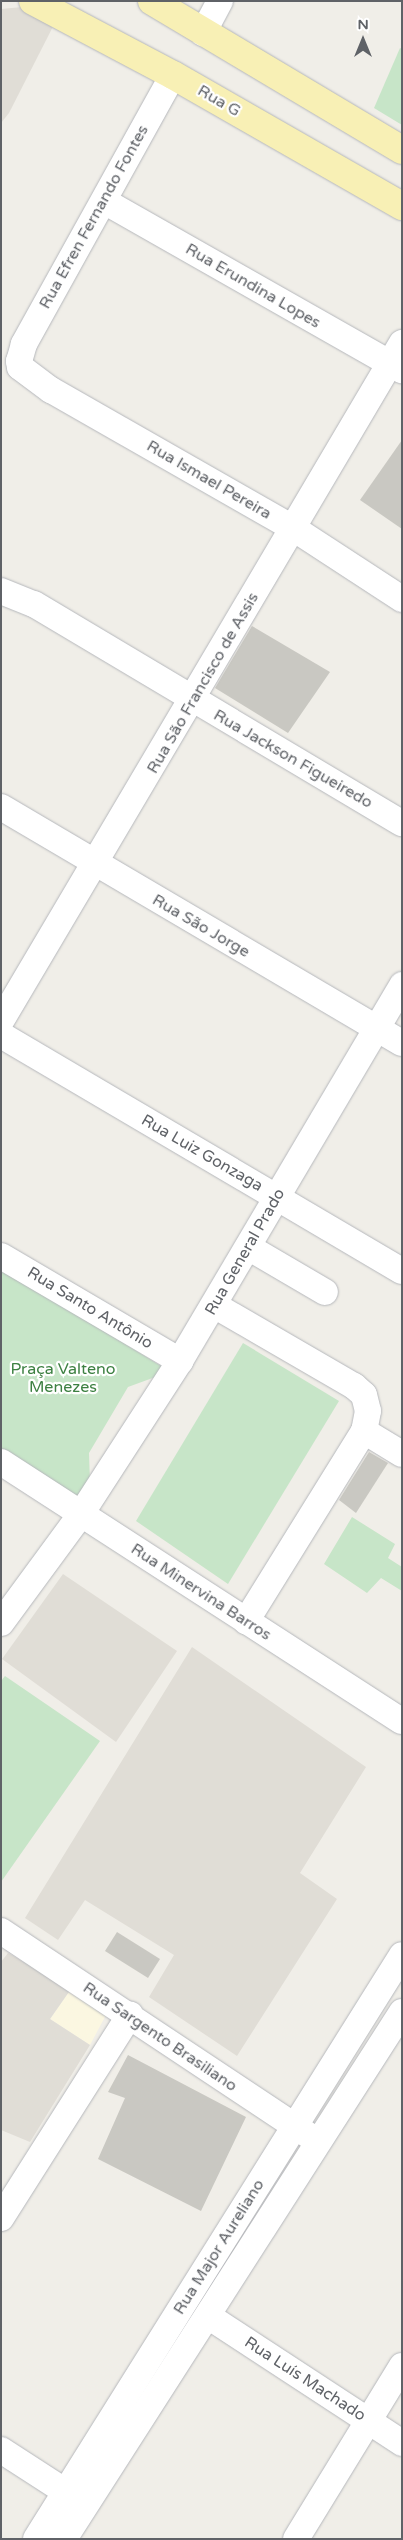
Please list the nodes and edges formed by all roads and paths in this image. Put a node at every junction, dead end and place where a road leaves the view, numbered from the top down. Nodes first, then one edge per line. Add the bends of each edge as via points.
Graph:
1 (33, 1) edge
2 (152, 1) edge
3 (220, 1) edge
4 (203, 32) junction
5 (173, 75) junction
6 (402, 150) edge
7 (104, 201) junction
8 (402, 206) edge
9 (398, 359) edge
10 (19, 361) joint
11 (292, 528) junction
12 (1, 591) edge
13 (402, 599) edge
14 (194, 700) junction
15 (1, 807) edge
16 (402, 822) edge
17 (95, 864) junction
18 (402, 985) edge
19 (1, 1021) edge
20 (376, 1028) junction
21 (1, 1035) edge
22 (402, 1043) edge
23 (277, 1197) junction
24 (248, 1247) junction
25 (1, 1256) edge
26 (402, 1271) edge
27 (325, 1292) dead end
28 (214, 1305) junction
29 (180, 1361) junction
30 (364, 1431) junction
31 (402, 1454) edge
32 (1, 1462) edge
33 (81, 1514) junction
34 (246, 1621) junction
35 (1, 1623) edge
36 (398, 1711) edge
37 (1, 1932) edge
38 (402, 1955) edge
39 (402, 2012) edge
40 (130, 2016) junction
41 (293, 2126) junction
42 (319, 2142) junction
43 (5, 2203) edge
44 (208, 2316) junction
45 (402, 2366) edge
46 (367, 2420) junction
47 (402, 2443) edge
48 (1, 2450) edge
49 (66, 2492) junction
50 (36, 2539) edge
51 (64, 2539) edge
52 (296, 2539) edge

1 - 5 main road, Rua G
2 - 4 main road
3 - 4 street
4 - 6 main road
5 - 7 street, Rua Efren Fernando Fontes
5 - 8 main road, Rua G
7 - 9 street, Rua Erundina Lopes
7 - 10 street, Rua Efren Fernando Fontes via 24,344
9 - 11 street, Rua São Francisco de Assis
10 - 11 street, Rua Ismael Pereira via 23,370 46,386
11 - 13 street, Rua Ismael Pereira
11 - 14 street, Rua São Francisco de Assis
12 - 14 street, Rua Jackson Figueiredo via 34,604
14 - 16 street, Rua Jackson Figueiredo
14 - 17 street, Rua São Francisco de Assis
15 - 17 street, Rua São Jorge
17 - 19 street, Rua São Francisco de Assis
17 - 20 street, Rua São Jorge
18 - 20 street, Rua General Prado
20 - 22 street, Rua São Jorge
20 - 23 street, Rua General Prado
21 - 23 street, Rua Luiz Gonzaga
23 - 24 street, Rua General Prado
23 - 26 street, Rua Luiz Gonzaga
24 - 27 street
24 - 28 street, Rua General Prado
25 - 29 street, Rua Santo Antônio
28 - 29 street, Rua General Prado
28 - 30 street via 361,1391 368,1411
29 - 33 street, Rua General Prado
30 - 31 street
30 - 34 street
32 - 33 street, Rua Minervina Barros
33 - 34 street, Rua Minervina Barros
33 - 35 street, Rua General Prado
34 - 36 street, Rua Minervina Barros
37 - 40 street, Rua Sargento Brasiliano
38 - 41 street, Rua Major Aureliano
39 - 42 street, Rua Major Aureliano
40 - 41 street, Rua Sargento Brasiliano
40 - 43 street
41 - 42 street, Rua Sargento Brasiliano
41 - 49 street, Rua Major Aureliano
42 - 44 street, Rua Major Aureliano
44 - 46 street, Rua Luís Machado
44 - 51 street, Rua Major Aureliano
45 - 46 street
46 - 47 street, Rua Luís Machado
46 - 52 street
48 - 49 street
49 - 50 street, Rua Major Aureliano

